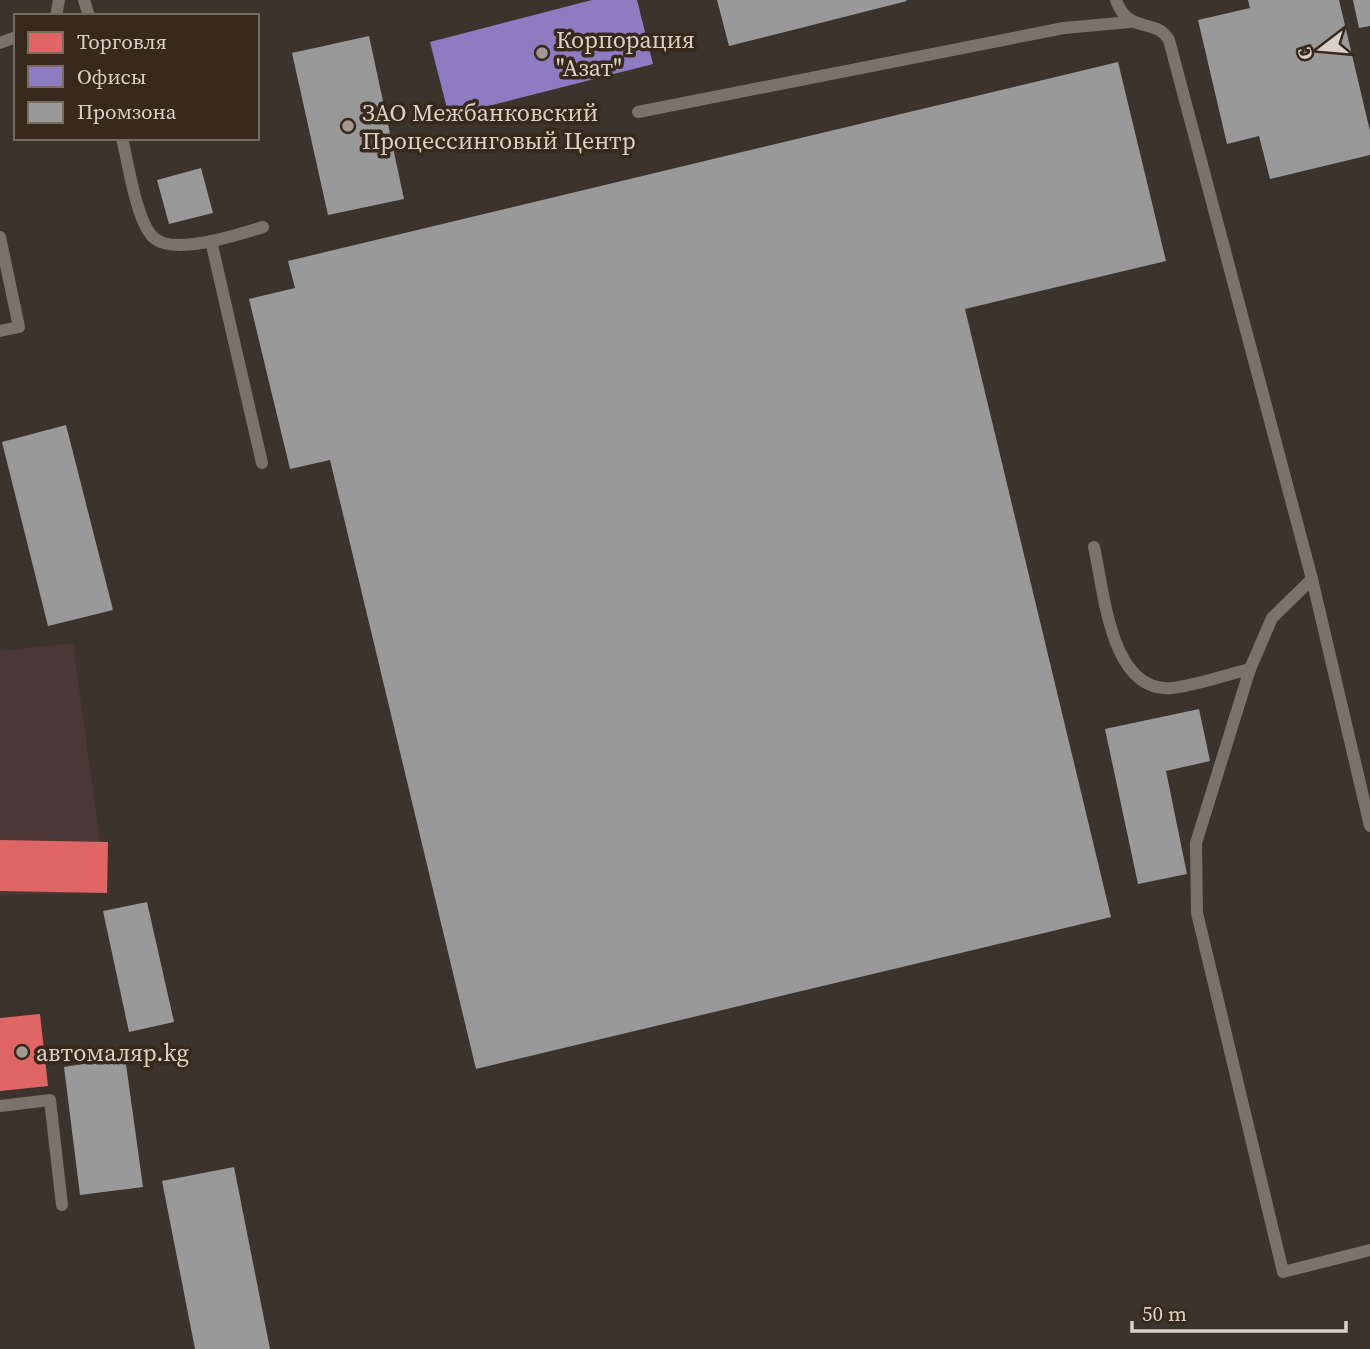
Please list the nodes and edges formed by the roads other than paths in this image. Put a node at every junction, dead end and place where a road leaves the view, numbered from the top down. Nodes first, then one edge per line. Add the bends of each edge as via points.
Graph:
1 (1116, 0) edge
2 (1130, 23) junction
3 (638, 112) dead end
4 (122, 140) edge
5 (263, 227) dead end
6 (0, 237) edge
7 (211, 241) junction
8 (0, 331) edge
9 (262, 463) dead end
10 (1094, 547) dead end
11 (1312, 579) junction
12 (1250, 669) junction
13 (1370, 827) edge
14 (0, 1106) edge
15 (62, 1205) dead end
16 (1370, 1250) edge

1 - 2 lane
2 - 3 lane via 1064,28
2 - 11 lane via 1161,31 1169,40
4 - 7 lane via 137,200 152,237 173,246
5 - 7 lane
6 - 8 lane via 19,327
7 - 9 lane
10 - 12 lane via 1117,651 1132,672 1149,685 1170,688
11 - 12 lane via 1272,618
11 - 13 lane
12 - 16 lane via 1196,843 1197,913 1283,1272
14 - 15 lane via 50,1100

